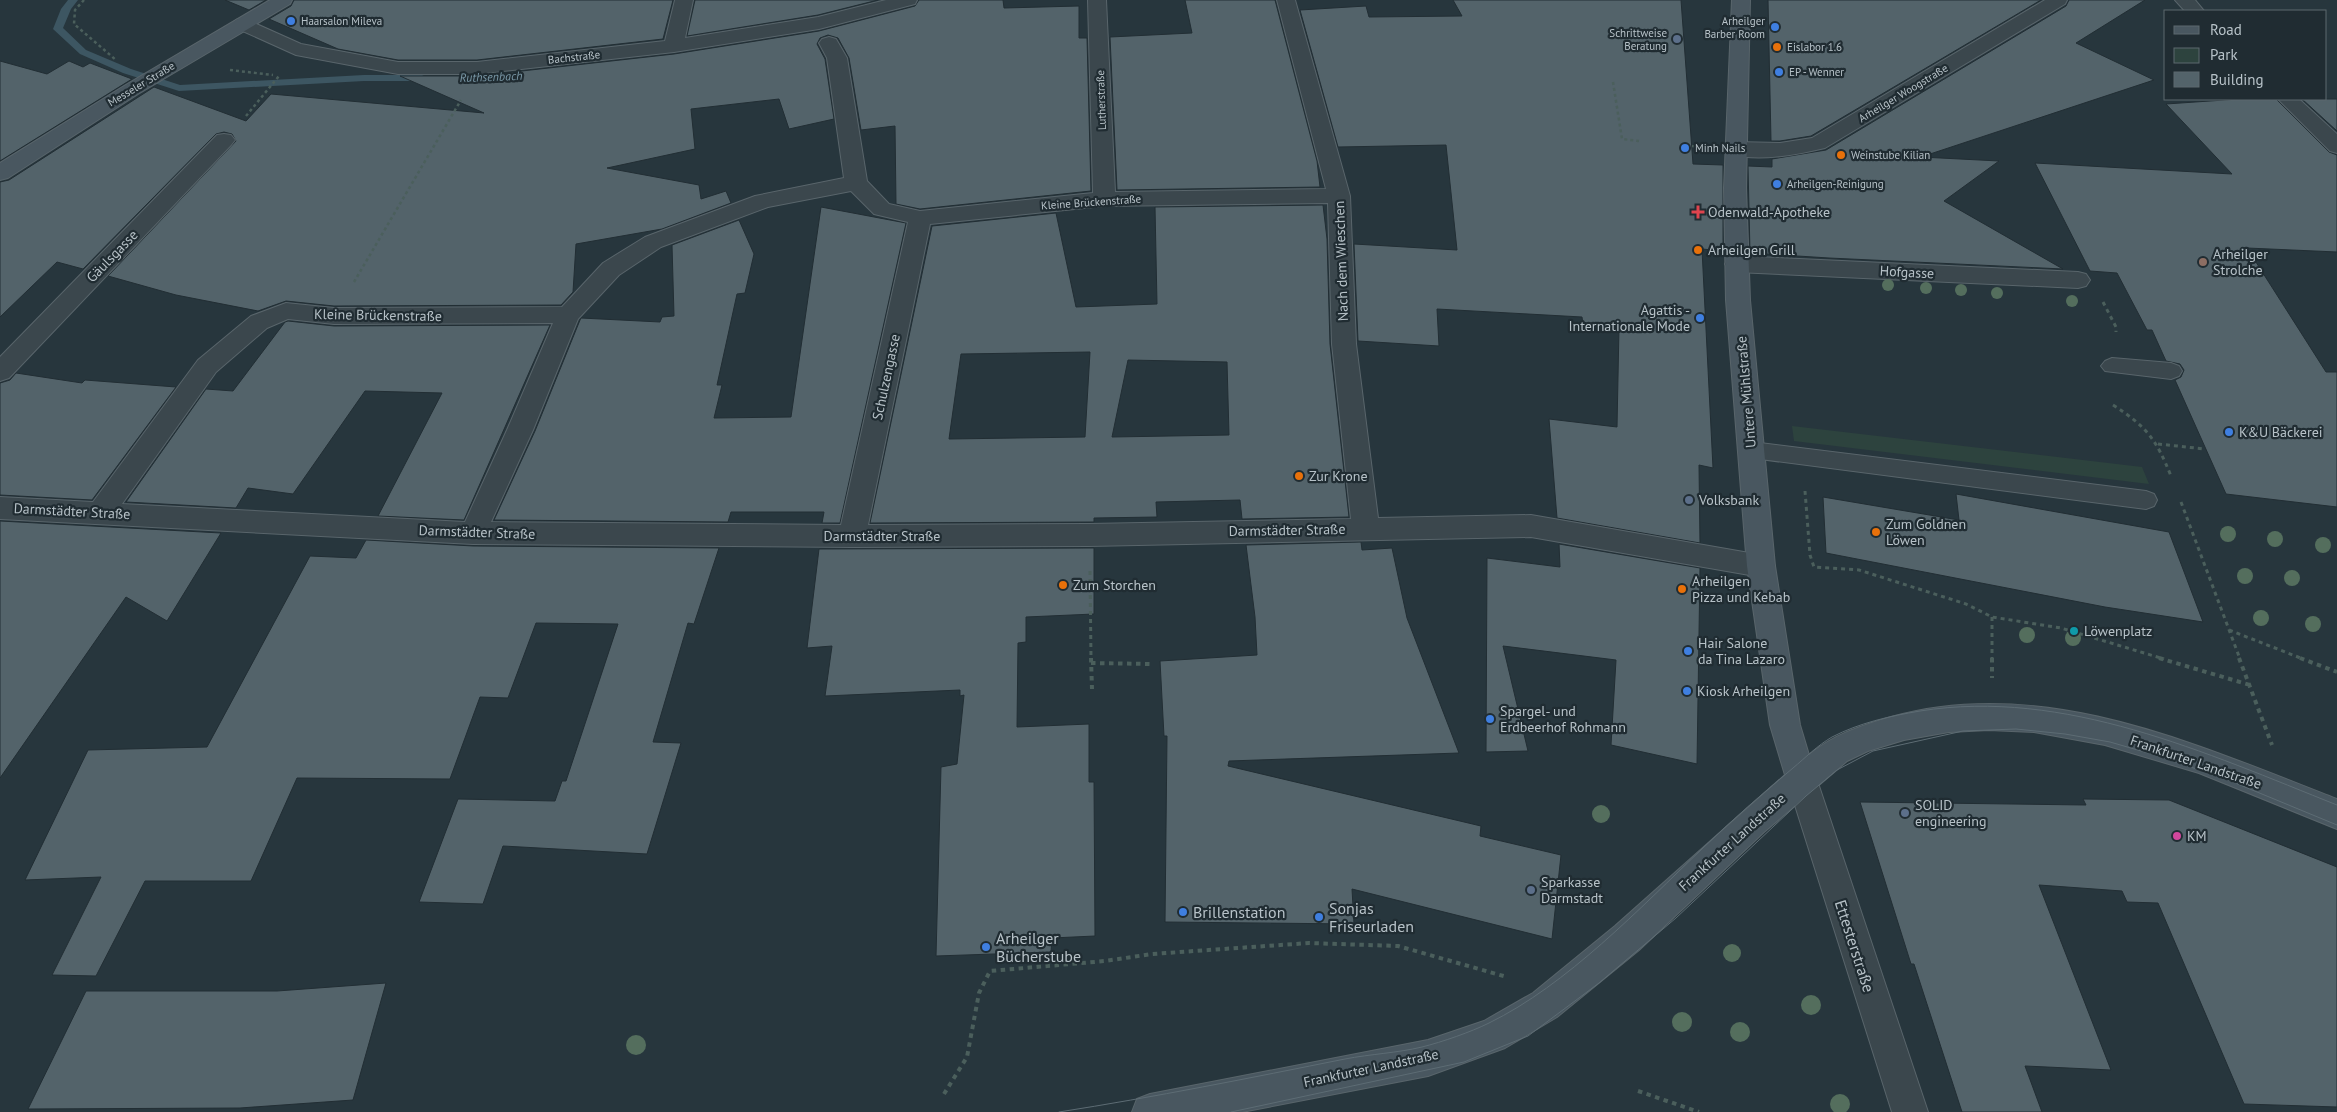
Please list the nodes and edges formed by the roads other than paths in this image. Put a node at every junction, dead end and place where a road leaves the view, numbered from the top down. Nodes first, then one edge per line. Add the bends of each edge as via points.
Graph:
1 (284, 0) edge
2 (684, 0) edge
3 (908, 0) edge
4 (1098, 0) edge
5 (1286, 0) edge
6 (1740, 0) edge
7 (2058, 0) edge
8 (2184, 0) edge
9 (2194, 10) edge
10 (243, 24) junction
11 (829, 43) dead end
12 (674, 46) junction
13 (2289, 100) edge
14 (224, 140) dead end
15 (2337, 146) edge
16 (1736, 149) junction
17 (0, 173) edge
18 (856, 183) junction
19 (1339, 196) junction
20 (1104, 199) junction
21 (920, 218) junction
22 (1736, 264) junction
23 (2076, 280) road end
24 (568, 315) junction
25 (2112, 366) dead end
26 (2171, 371) dead end
27 (0, 372) edge
28 (1752, 450) junction
29 (2146, 500) dead end
30 (0, 508) edge
31 (101, 512) junction
32 (1366, 528) junction
33 (473, 533) junction
34 (852, 536) junction
35 (1761, 566) junction
36 (1802, 780) junction
37 (2337, 814) edge
38 (1150, 1112) edge
39 (1910, 1112) edge

1 - 10 street, Messeler Straße
2 - 12 street
3 - 12 street, Bachstraße via 819,23
4 - 20 street, Lutherstraße
5 - 19 street, Nach dem Wieschen
6 - 16 street, Untere Mühlstraße
7 - 16 street, Arheilger Woogstraße via 1818,143 1780,150
8 - 9 street
10 - 12 street, Bachstraße via 296,49 398,68 477,68
10 - 17 street, Messeler Straße
11 - 18 street via 837,58
13 - 15 street
14 - 27 street, Gäulsgasse
16 - 22 street, Untere Mühlstraße
18 - 21 street, Kleine Brückenstraße via 882,209
18 - 24 street via 763,201 652,242 611,269
19 - 20 street, Kleine Brückenstraße
19 - 32 street, Nach dem Wieschen via 1344,344
20 - 21 street, Kleine Brückenstraße
21 - 34 street, Schulzengasse
22 - 23 street, Hofgasse
22 - 28 street, Untere Mühlstraße
24 - 31 street, Kleine Brückenstraße via 334,316 286,311 259,322 207,366
24 - 33 street
25 - 26 lane
28 - 29 lane
28 - 35 street, Untere Mühlstraße
30 - 31 street, Darmstädter Straße
31 - 33 street, Darmstädter Straße
32 - 34 street, Darmstädter Straße via 1089,535
32 - 35 street, Darmstädter Straße via 1531,526
33 - 34 street, Darmstädter Straße
35 - 36 street, Untere Mühlstraße via 1785,725
36 - 37 street, Frankfurter Landstraße via 1836,752 1862,739 1904,727 1989,717 2034,719 2148,743
36 - 38 street, Frankfurter Landstraße via 1627,938 1545,1005 1493,1036 1428,1058
36 - 39 street, Ettesterstraße

